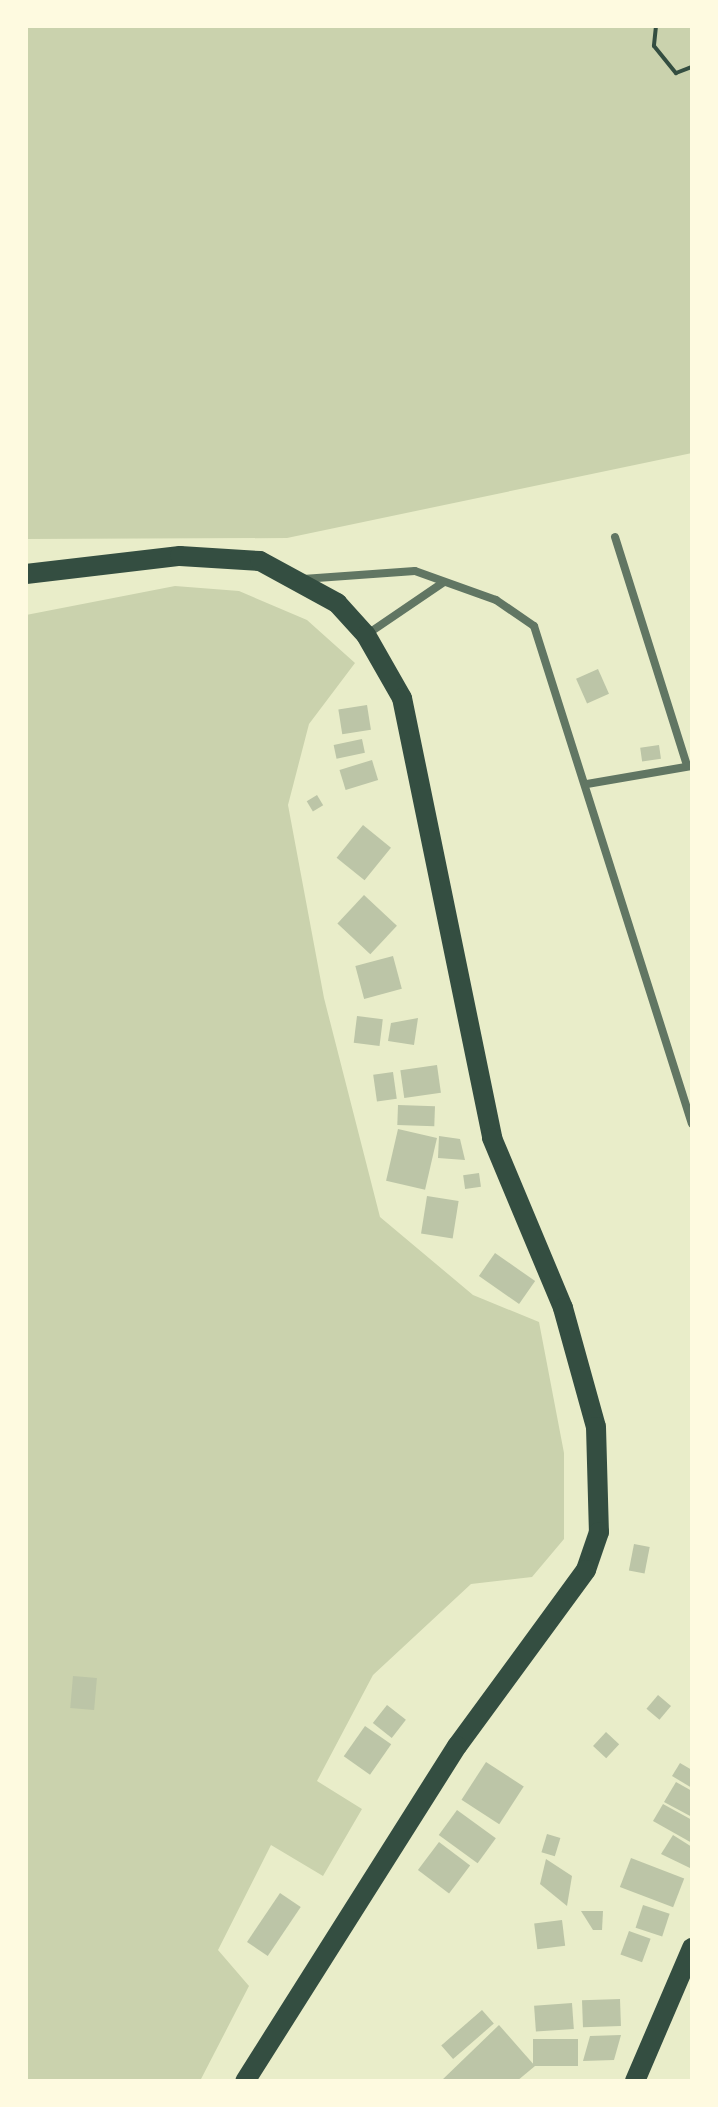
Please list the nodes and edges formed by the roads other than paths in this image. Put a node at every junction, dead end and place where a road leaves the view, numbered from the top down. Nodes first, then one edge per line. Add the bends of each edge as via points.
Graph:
1 (615, 537) dead end
2 (26, 574) edge
3 (303, 579) junction
4 (444, 582) junction
5 (366, 635) junction
6 (690, 766) edge
7 (587, 784) junction
8 (692, 1124) edge
9 (692, 1948) edge
10 (245, 2081) edge
11 (635, 2081) edge

1 - 6 street
2 - 3 main road via 226,556
3 - 4 street via 415,571
3 - 5 main road
4 - 5 street
4 - 7 street via 496,600 534,626
5 - 10 main road via 402,698 492,1138 563,1308 592,1413 601,1480 599,1532 586,1570 457,1746
6 - 7 street
7 - 8 street
9 - 11 main road

